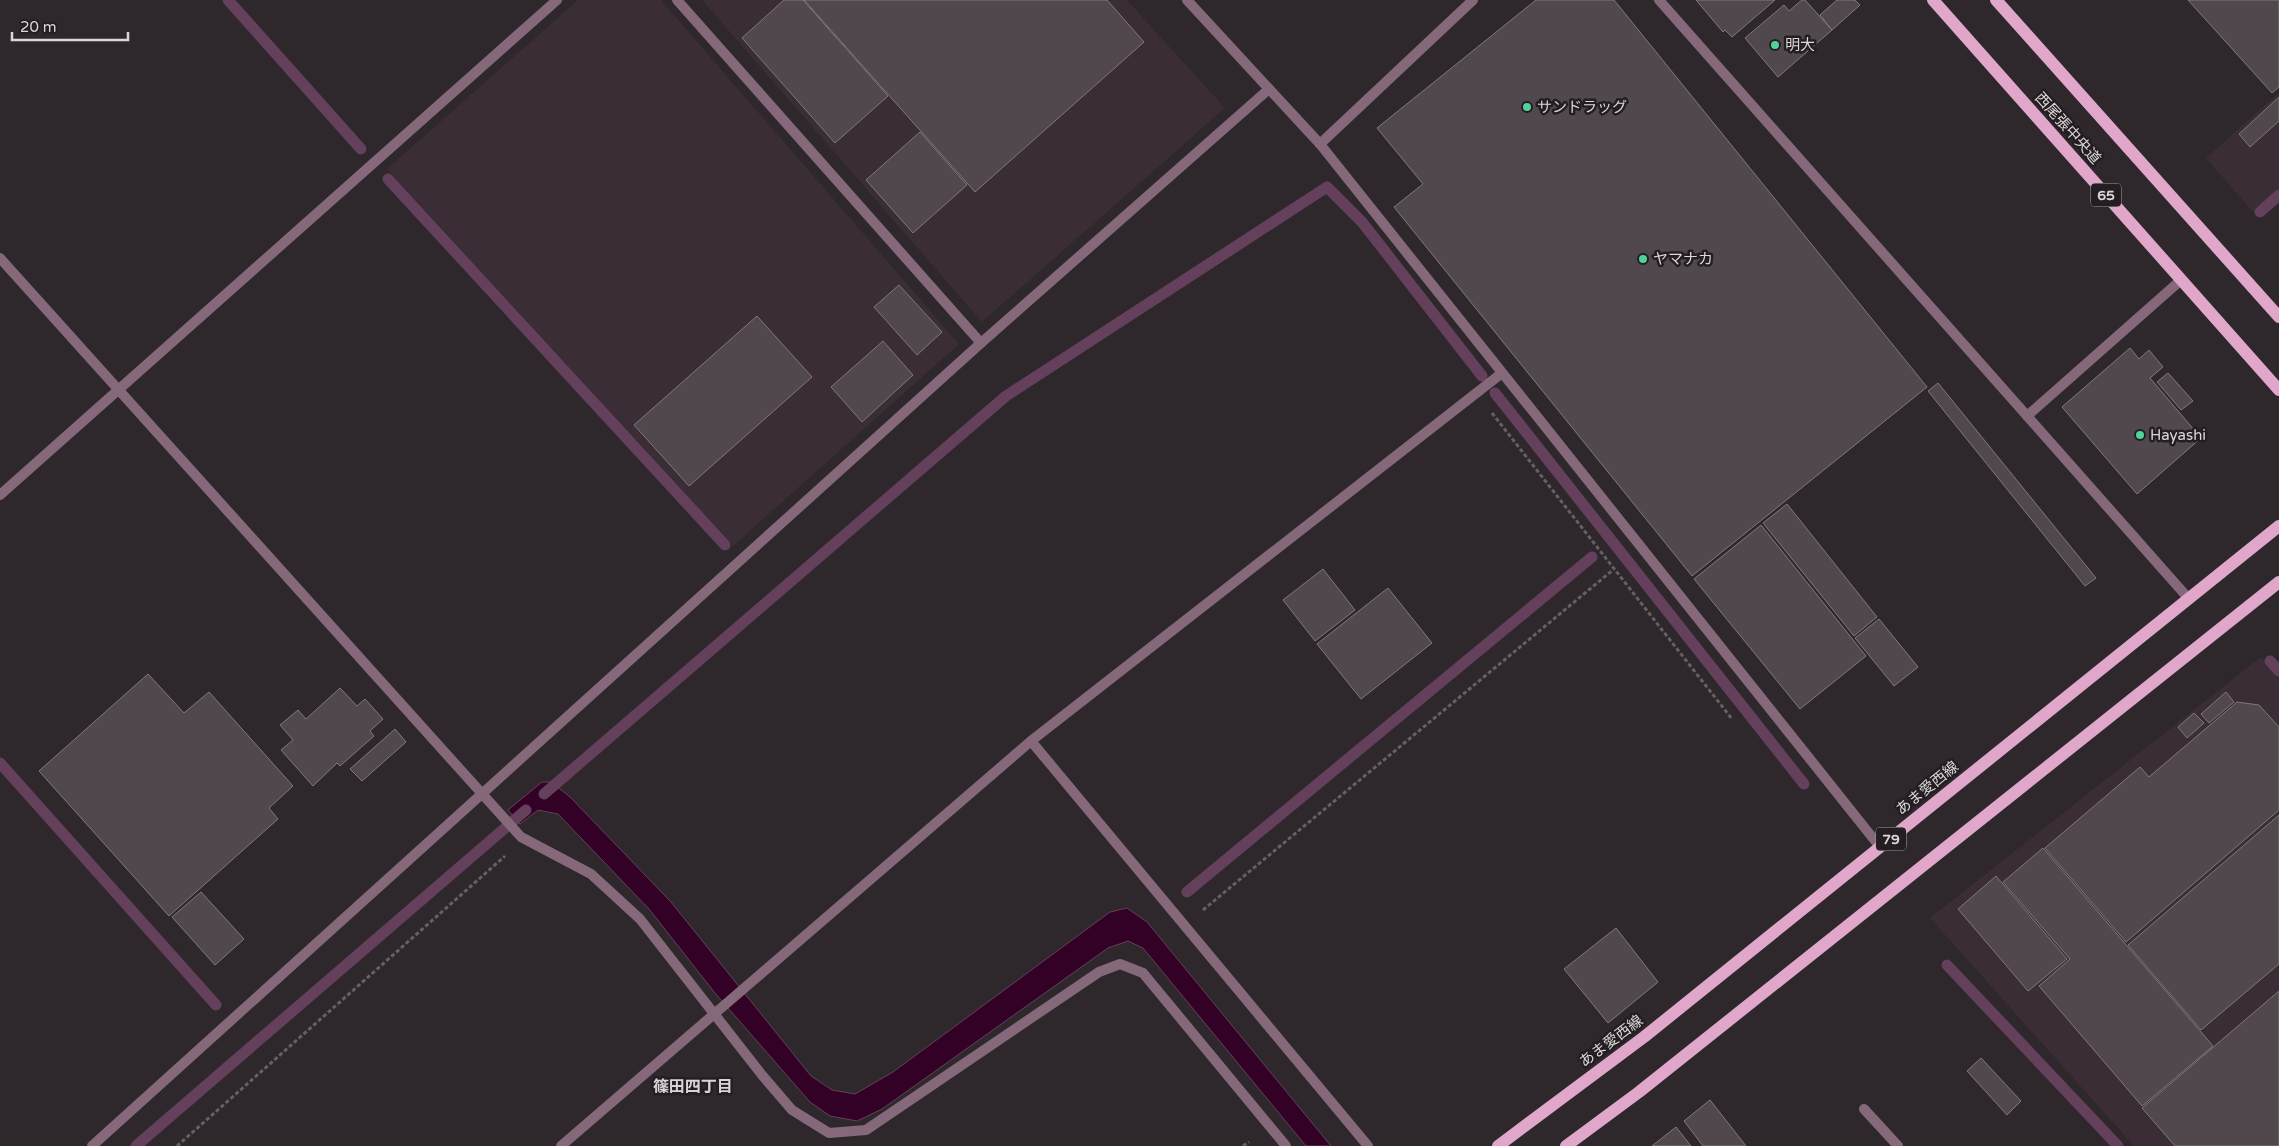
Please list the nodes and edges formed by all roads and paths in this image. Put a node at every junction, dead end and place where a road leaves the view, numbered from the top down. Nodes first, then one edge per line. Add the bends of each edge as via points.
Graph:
1 (557, 0) edge
2 (677, 0) edge
3 (1187, 0) edge
4 (1473, 0) edge
5 (1660, 0) edge
6 (1933, 0) edge
7 (1998, 1) edge
8 (1269, 88) junction
9 (1320, 144) junction
10 (0, 258) edge
11 (2181, 280) junction
12 (2279, 317) edge
13 (981, 343) junction
14 (1502, 373) junction
15 (118, 390) junction
16 (2279, 390) edge
17 (1477, 394) junction
18 (2027, 416) junction
19 (0, 495) edge
20 (2279, 526) edge
21 (1614, 568) junction
22 (2279, 582) edge
23 (2189, 598) junction
24 (1732, 719) dead end
25 (1031, 741) junction
26 (480, 795) junction
27 (521, 837) junction
28 (1880, 847) junction
29 (1184, 925) junction
30 (714, 1013) junction
31 (1864, 1109) dead end
32 (92, 1146) edge
33 (177, 1146) edge
34 (561, 1146) edge
35 (1286, 1146) edge
36 (1368, 1146) edge
37 (1498, 1146) edge
38 (1566, 1146) edge
39 (1898, 1146) edge

1 - 15 street
2 - 13 street
3 - 8 street
4 - 9 street
5 - 18 street
6 - 11 main road, 西尾張中央道 / 65
7 - 12 main road
8 - 9 street
8 - 13 street
9 - 14 street
10 - 15 street
11 - 16 main road, 西尾張中央道 / 65
11 - 18 street
13 - 26 street
14 - 17 street
14 - 28 street
15 - 19 street
15 - 26 street
17 - 21 path
17 - 25 street
18 - 23 street
20 - 23 main road, あま愛西線 / 79
21 - 24 path
21 - 29 path
22 - 38 main road via 1639,1092
23 - 28 main road, あま愛西線 / 79
25 - 29 street
25 - 30 street
26 - 27 street
26 - 32 street
27 - 30 street via 591,874 640,919
27 - 33 path
28 - 37 main road, あま愛西線 / 79 via 1644,1037
29 - 36 street
30 - 34 street
30 - 35 street via 792,1110 829,1133 866,1130 1099,972 1120,964 1143,973
31 - 39 street

